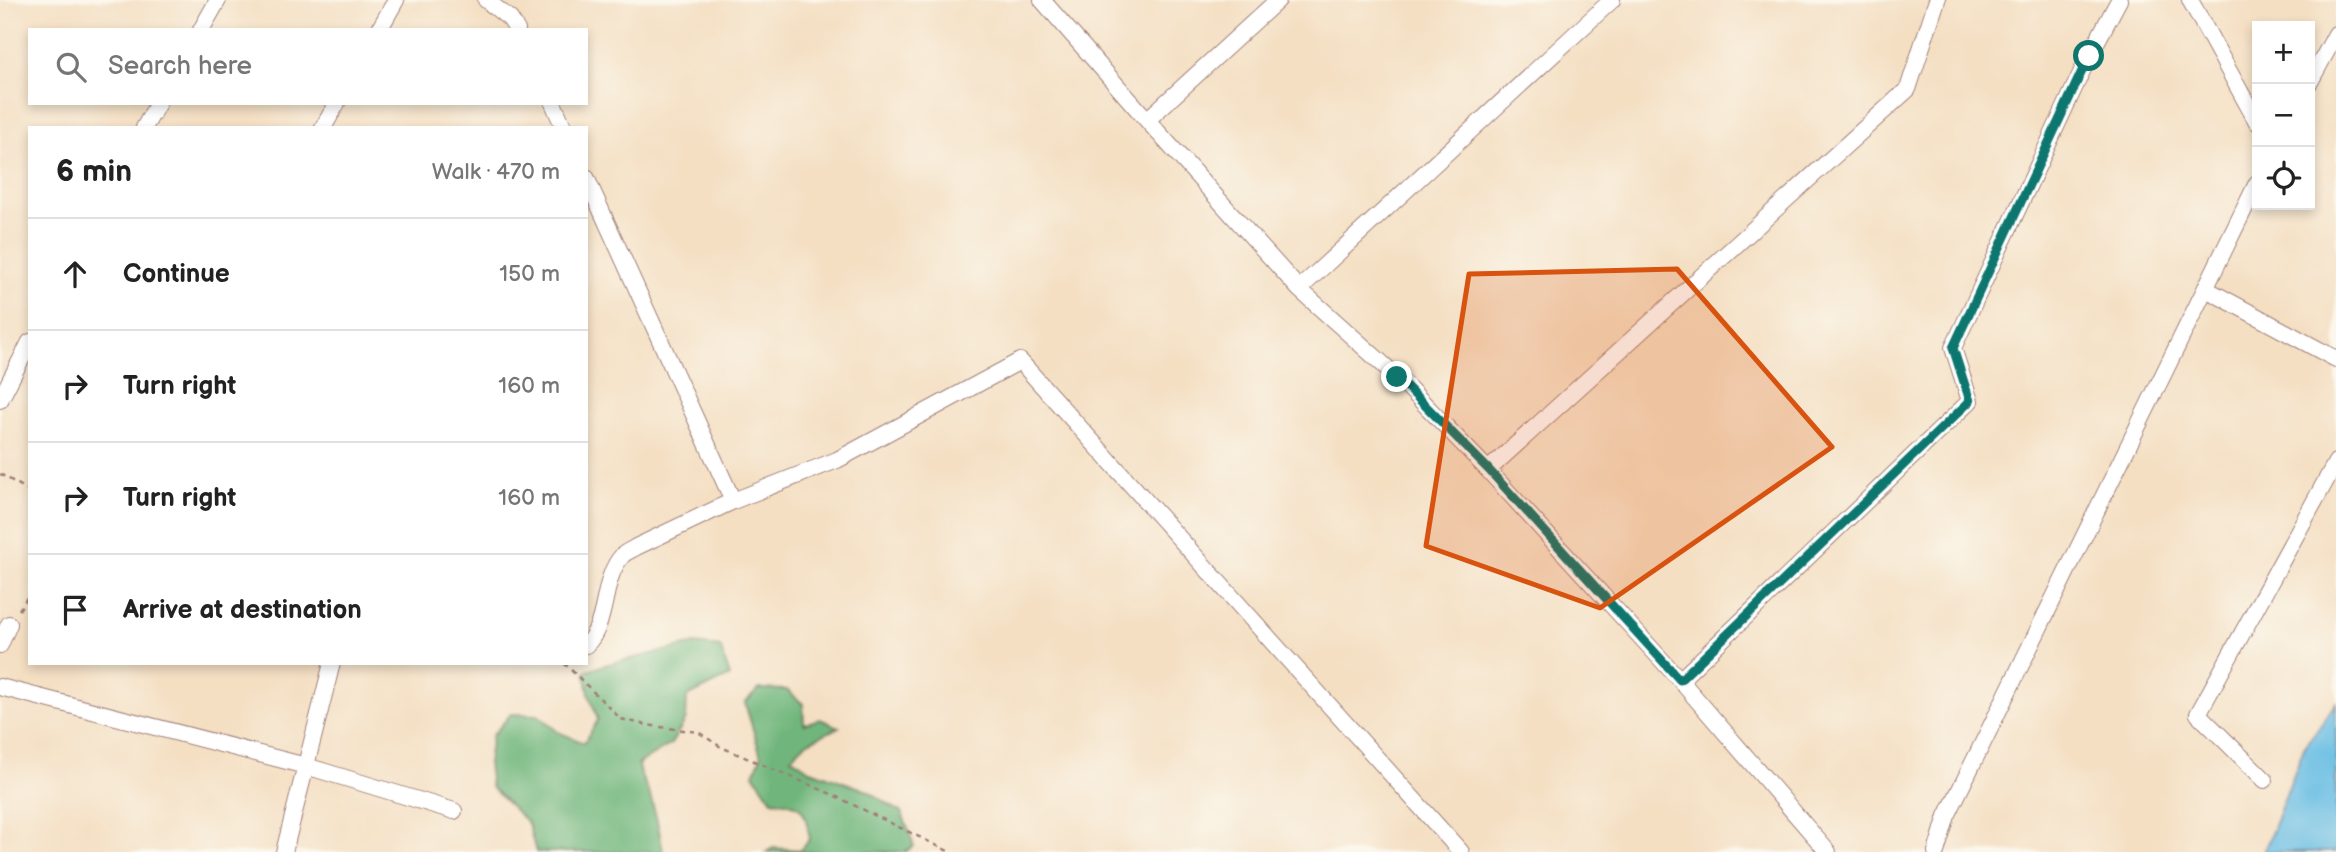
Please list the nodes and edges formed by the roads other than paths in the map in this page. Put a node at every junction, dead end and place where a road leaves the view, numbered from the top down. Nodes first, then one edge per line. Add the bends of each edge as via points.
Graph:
1 (218, 0) edge
2 (396, 0) edge
3 (485, 0) edge
4 (1042, 0) edge
5 (1278, 0) edge
6 (1612, 0) edge
7 (1937, 0) edge
8 (2119, 0) edge
9 (2190, 0) edge
10 (202, 28) edge
11 (380, 28) edge
12 (516, 28) edge
13 (2336, 34) edge
14 (2315, 73) edge
15 (157, 105) edge
16 (336, 105) edge
17 (554, 105) edge
18 (2252, 113) edge
19 (1147, 120) junction
20 (145, 126) edge
21 (324, 126) edge
22 (563, 126) edge
23 (588, 186) edge
24 (2252, 193) edge
25 (594, 214) edge
26 (1299, 289) junction
27 (2206, 289) junction
28 (28, 346) edge
29 (2336, 359) edge
30 (0, 400) edge
31 (2336, 462) edge
32 (1489, 470) junction
33 (733, 502) junction
34 (9, 624) road end
35 (588, 643) edge
36 (0, 645) edge
37 (331, 665) edge
38 (1680, 680) junction
39 (0, 687) edge
40 (306, 766) junction
41 (2265, 780) dead end
42 (454, 811) dead end
43 (284, 852) edge
44 (1461, 852) edge
45 (1828, 852) edge
46 (1936, 852) edge

1 - 10 street
2 - 11 street
3 - 12 street
4 - 19 street
5 - 19 street
6 - 26 street
7 - 32 street via 1908,89
8 - 38 street via 1953,348 1970,401
9 - 18 street
13 - 14 street
15 - 20 street
16 - 21 street
17 - 22 street
19 - 26 street
23 - 25 street
24 - 27 street
25 - 33 street
26 - 32 street via 1405,384
27 - 29 street
27 - 46 street via 1947,816
28 - 30 street
31 - 41 street via 2198,714
32 - 38 street
33 - 35 street via 622,556 596,635
33 - 44 street via 837,460 1020,361
34 - 36 street
37 - 40 street
38 - 45 street
39 - 40 street
40 - 42 street
40 - 43 street

